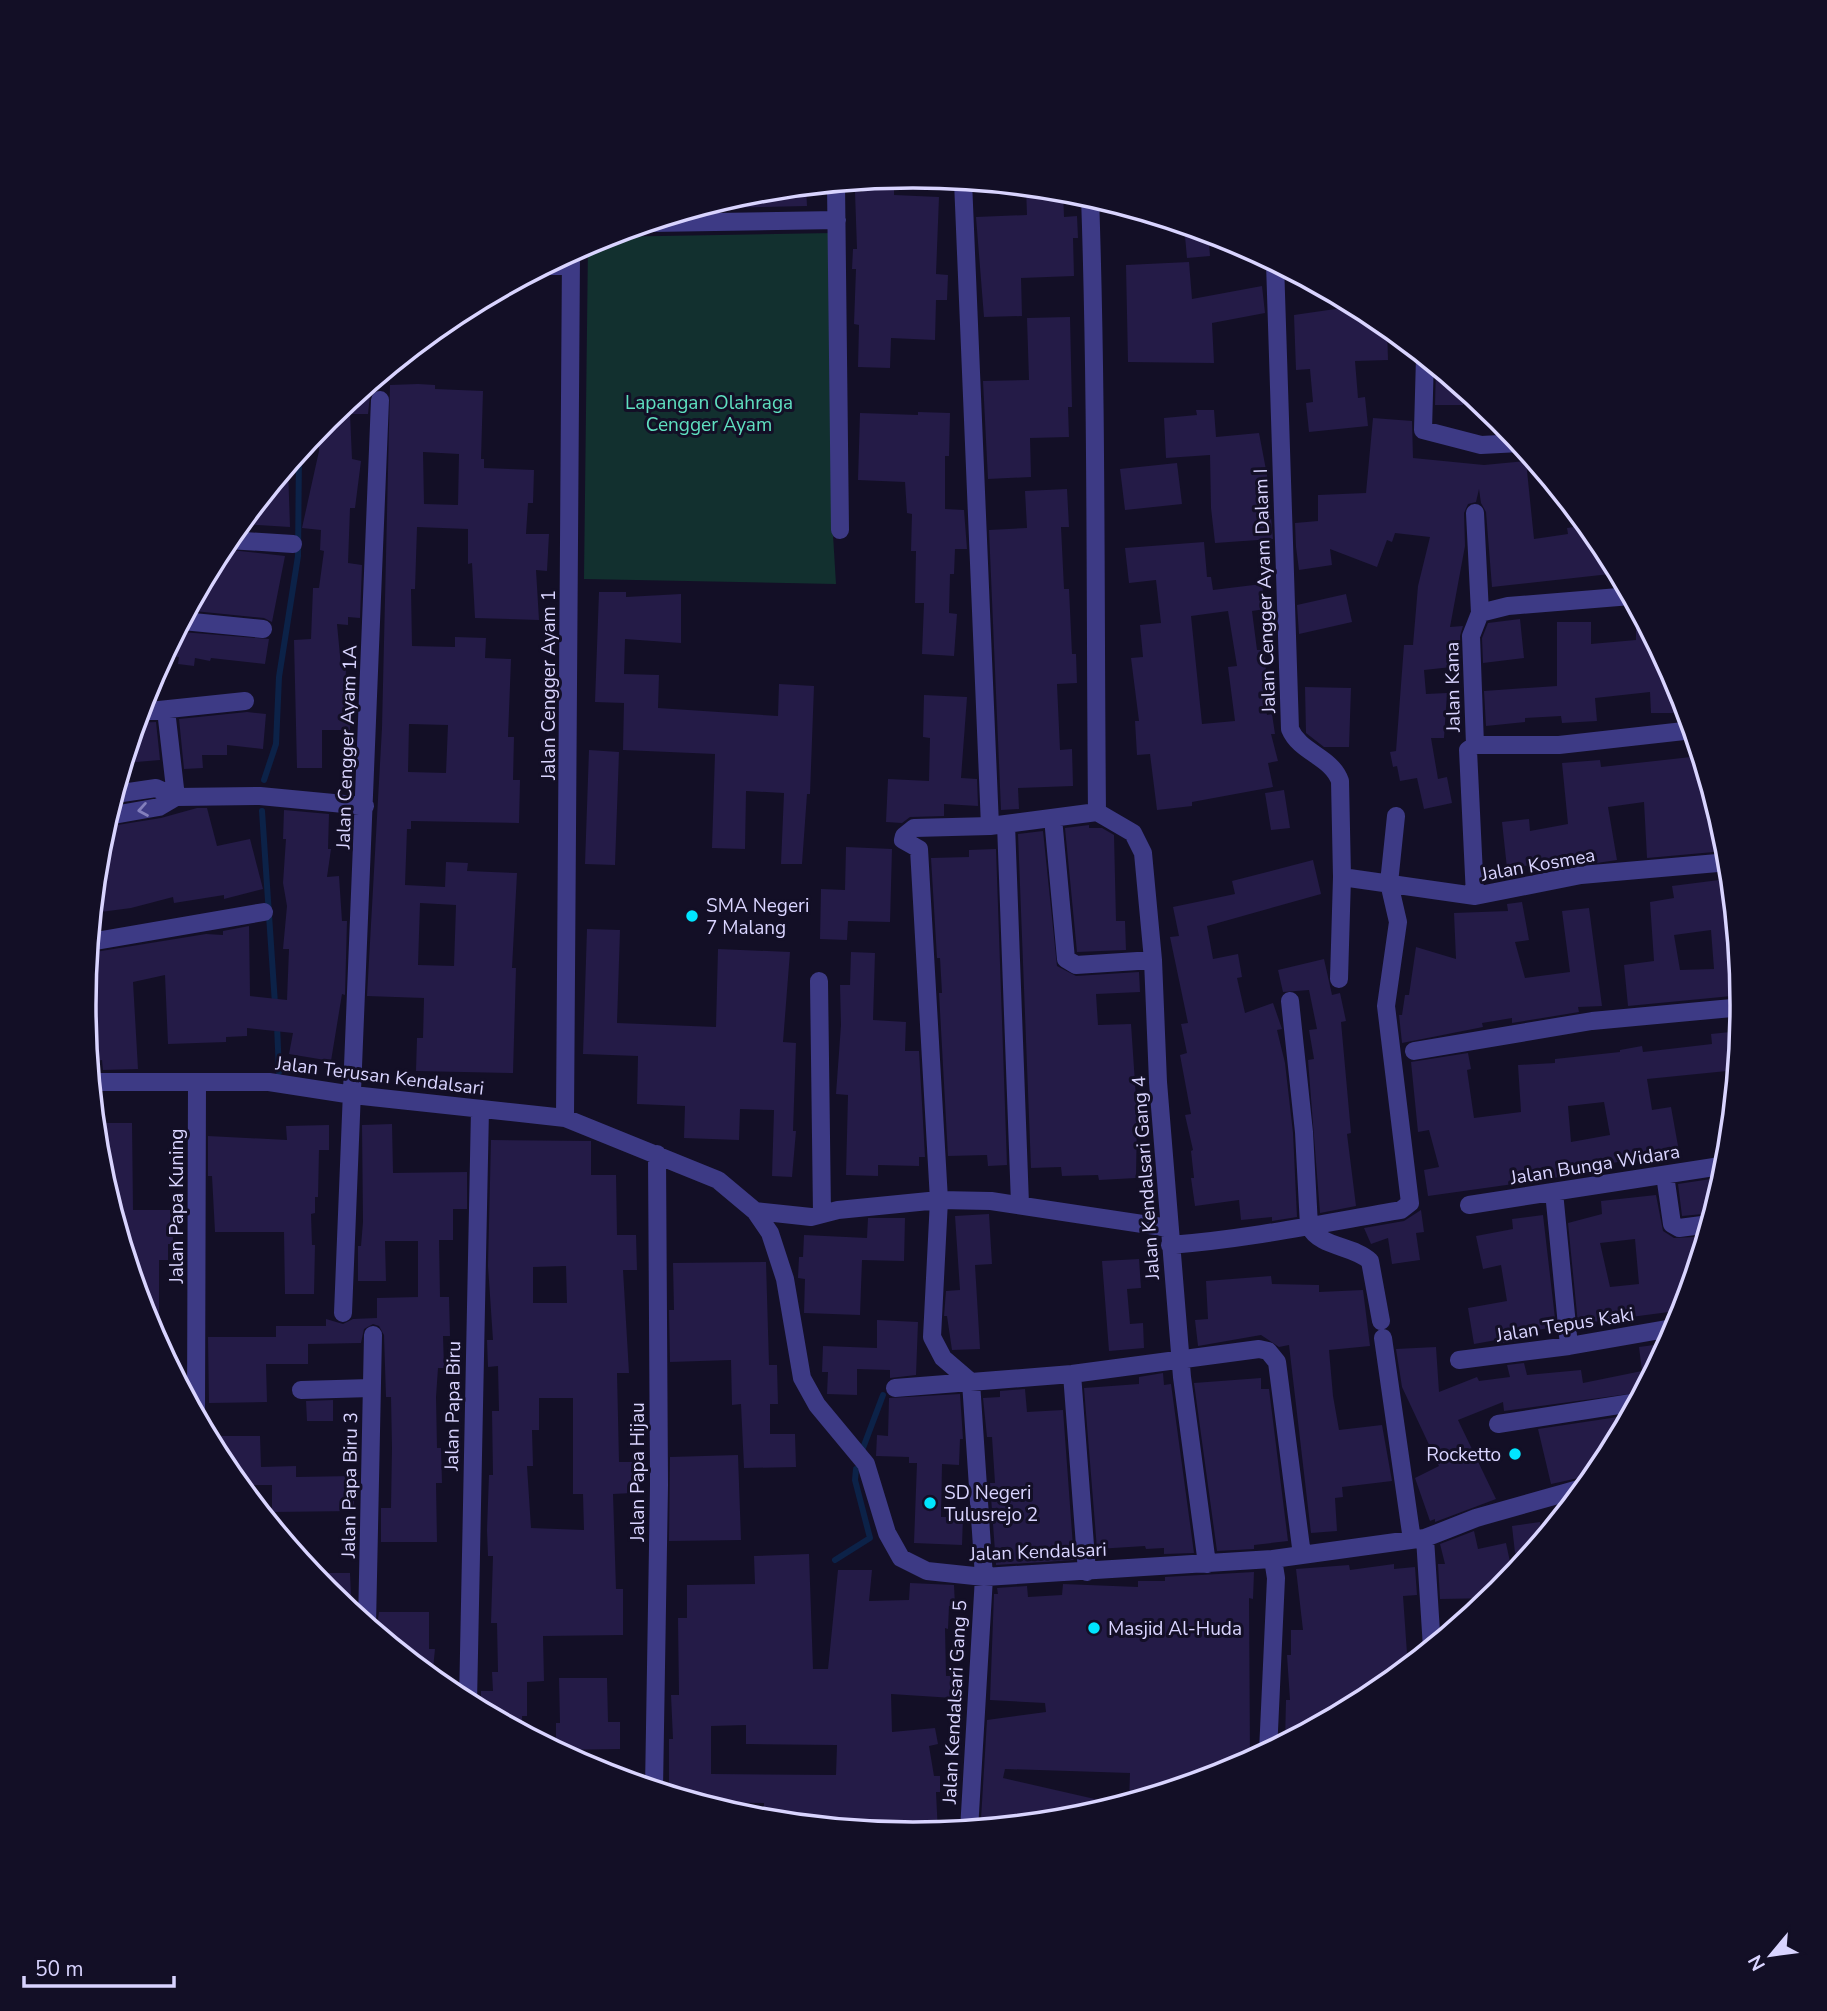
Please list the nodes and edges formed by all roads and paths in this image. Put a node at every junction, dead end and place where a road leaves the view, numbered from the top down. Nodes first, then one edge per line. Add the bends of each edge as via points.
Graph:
1 (963, 190) edge
2 (836, 192) edge
3 (1090, 208) edge
4 (837, 220) junction
5 (681, 222) edge
6 (571, 264) edge
7 (1275, 273) edge
8 (1425, 368) edge
9 (380, 400) dead end
10 (1506, 444) edge
11 (1475, 513) dead end
12 (841, 530) dead end
13 (241, 541) edge
14 (293, 544) dead end
15 (1621, 597) edge
16 (1480, 613) junction
17 (193, 622) edge
18 (263, 629) dead end
19 (245, 701) dead end
20 (166, 710) junction
21 (151, 711) edge
22 (1683, 731) edge
23 (1475, 745) junction
24 (124, 793) edge
25 (176, 796) junction
26 (365, 806) junction
27 (1097, 812) junction
28 (119, 814) edge
29 (1396, 816) dead end
30 (1053, 818) junction
31 (998, 825) junction
32 (1718, 863) edge
33 (1342, 877) junction
34 (1392, 884) junction
35 (1475, 896) junction
36 (264, 912) dead end
37 (99, 940) edge
38 (1153, 960) junction
39 (1339, 979) dead end
40 (819, 981) dead end
41 (1290, 1002) dead end
42 (1731, 1008) edge
43 (1414, 1051) dead end
44 (100, 1082) edge
45 (197, 1082) junction
46 (353, 1095) junction
47 (480, 1109) junction
48 (565, 1118) junction
49 (657, 1154) junction
50 (1715, 1167) edge
51 (1665, 1175) junction
52 (1554, 1192) junction
53 (939, 1200) junction
54 (1020, 1204) junction
55 (1469, 1205) dead end
56 (755, 1211) junction
57 (822, 1214) junction
58 (1700, 1225) edge
59 (1310, 1226) junction
60 (1169, 1236) junction
61 (343, 1313) dead end
62 (1664, 1330) edge
63 (373, 1335) dead end
64 (1569, 1346) junction
65 (1180, 1359) junction
66 (1459, 1360) dead end
67 (1072, 1374) junction
68 (971, 1382) junction
69 (371, 1388) junction
70 (895, 1388) dead end
71 (301, 1390) dead end
72 (196, 1395) edge
73 (1626, 1404) edge
74 (1498, 1424) dead end
75 (1570, 1491) edge
76 (1418, 1539) junction
77 (1302, 1555) junction
78 (1273, 1559) junction
79 (1207, 1564) junction
80 (1087, 1572) junction
81 (984, 1577) junction
82 (367, 1613) edge
83 (1431, 1638) edge
84 (468, 1691) edge
85 (1269, 1741) edge
86 (654, 1780) edge
87 (970, 1821) edge

1 - 31 street
2 - 4 street
3 - 27 street via 1096,384
4 - 5 street
4 - 12 street
6 - 48 street, Jalan Cengger Ayam 1
7 - 33 street, Jalan Cengger Ayam Dalam I via 1290,729 1300,745 1337,773
8 - 10 street via 1423,430 1481,445
9 - 26 street, Jalan Cengger Ayam 1A
11 - 16 street, Jalan Kana
13 - 14 street
15 - 16 street via 1508,606
16 - 23 street, Jalan Kana via 1471,636
17 - 18 street
19 - 20 street
20 - 21 street
20 - 25 street
22 - 23 street via 1559,745
23 - 35 street, Jalan Kana via 1468,750
24 - 25 street via 156,788
25 - 26 street via 260,796
25 -> 28 street via 159,807
26 - 46 street, Jalan Cengger Ayam 1A
27 - 30 street
27 - 38 street, Jalan Kendalsari Gang 4 via 1131,831 1139,841
29 - 34 street
30 - 31 street
30 - 38 street via 1066,959 1076,965
31 - 53 street via 914,828 903,840 919,849
31 - 54 street
32 - 35 street, Jalan Kosmea via 1581,875
33 - 34 street, Jalan Kosmea
33 - 39 street, Jalan Cengger Ayam Dalam I
34 - 35 street, Jalan Kosmea
34 - 59 street via 1398,922 1386,1006 1401,1144 1412,1199 1401,1210
36 - 37 street
38 - 60 street, Jalan Kendalsari Gang 4
40 - 57 street
41 - 59 street
42 - 43 street via 1592,1021
44 - 45 street, Jalan Terusan Kendalsari
45 - 46 street, Jalan Terusan Kendalsari via 269,1082
45 - 72 street, Jalan Papa Kuning
46 - 47 street, Jalan Terusan Kendalsari
46 - 61 street, Jalan Cengger Ayam 1A
47 - 48 street, Jalan Terusan Kendalsari
47 - 84 street, Jalan Papa Biru
48 - 49 street, Jalan Terusan Kendalsari
49 - 56 street, Jalan Kendalsari via 718,1180
49 - 86 street, Jalan Papa Hijau via 659,1485
50 - 51 street, Jalan Bunga Widara
51 - 52 street, Jalan Bunga Widara
51 - 58 street via 1672,1224 1682,1228
52 - 55 street, Jalan Bunga Widara
52 - 64 street
53 - 54 street
53 - 57 street
53 - 68 street via 932,1337 943,1358
54 - 60 street
56 - 57 street
56 - 81 street, Jalan Kendalsari via 771,1233 778,1254 802,1378 817,1405 866,1464 892,1544 914,1567
59 - 60 street via 1213,1241
59 - 76 street via 1318,1238 1370,1261
60 - 65 street, Jalan Kendalsari Gang 4
62 - 64 street, Jalan Tepus Kaki
63 - 69 street, Jalan Papa Biru 3
64 - 66 street, Jalan Tepus Kaki
65 - 67 street
65 - 77 street via 1259,1349 1273,1355
65 - 79 street, Jalan Kendalsari Gang 4
67 - 68 street
67 - 80 street
68 - 70 street
68 - 81 street, Jalan Kendalsari Gang 5
69 - 71 street, Jalan Papa Biru 3
69 - 82 street, Jalan Papa Biru 3
73 - 74 street
75 - 76 street, Jalan Kendalsari
76 - 77 street, Jalan Kendalsari
76 - 83 street
77 - 78 street, Jalan Kendalsari
78 - 79 street, Jalan Kendalsari
78 - 85 street
79 - 80 street, Jalan Kendalsari
80 - 81 street, Jalan Kendalsari
81 - 87 street, Jalan Kendalsari Gang 5

